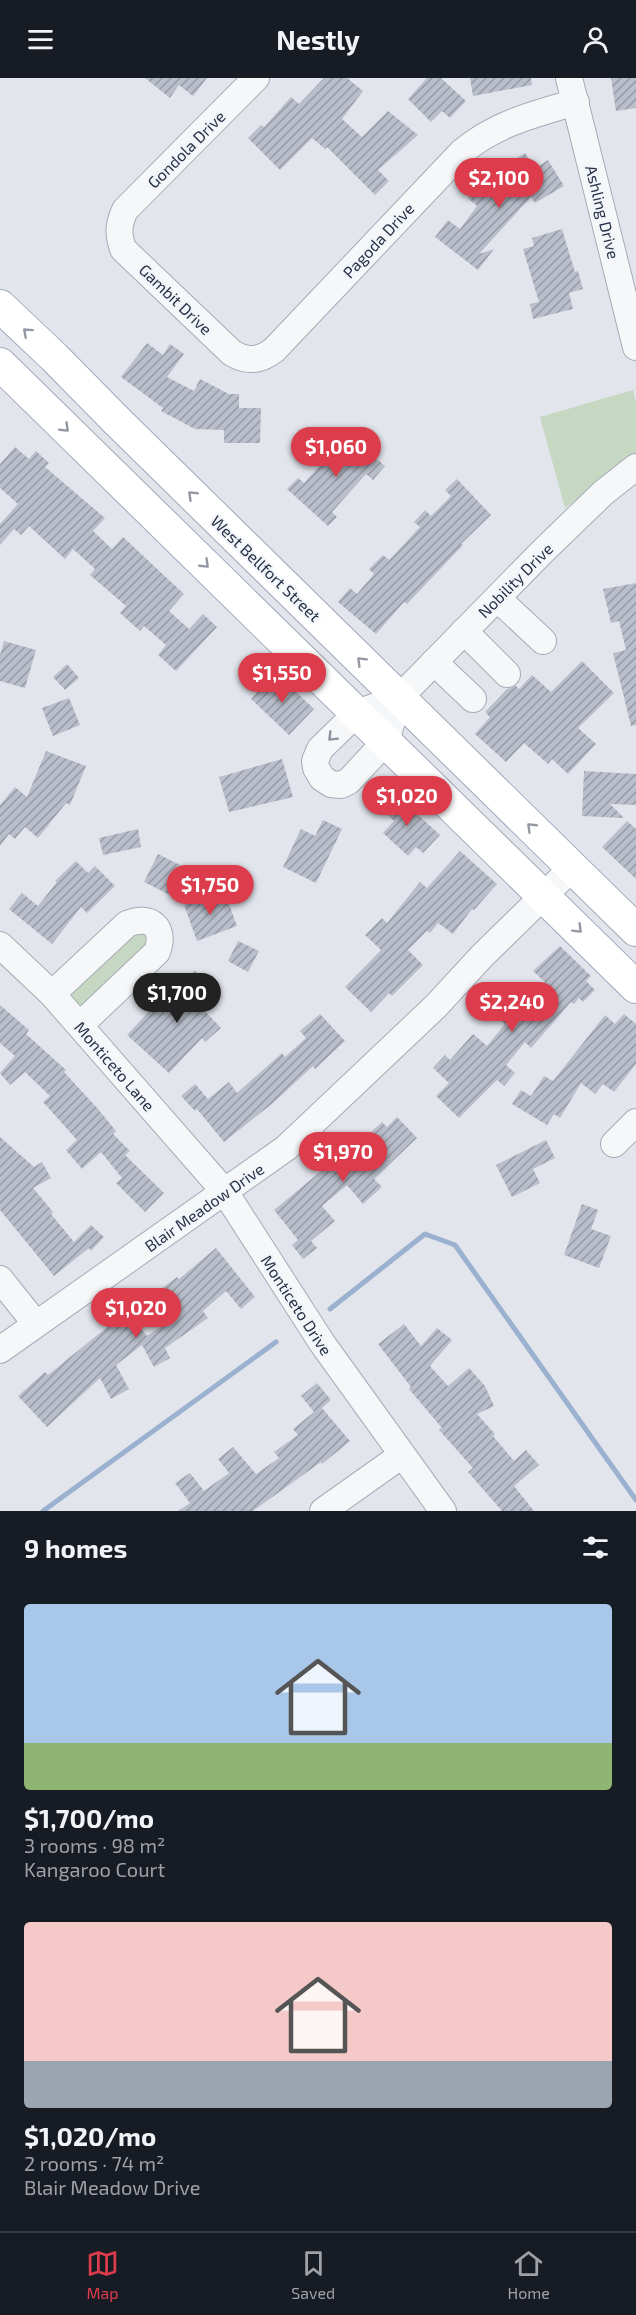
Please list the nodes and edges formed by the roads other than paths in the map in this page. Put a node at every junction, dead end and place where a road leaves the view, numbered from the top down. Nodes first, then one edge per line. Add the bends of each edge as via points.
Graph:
1 (256, 78) edge
2 (569, 78) edge
3 (576, 102) junction
4 (120, 222) joint
5 (0, 306) edge
6 (636, 347) edge
7 (252, 360) joint
8 (0, 364) edge
9 (117, 421) junction
10 (91, 452) junction
11 (636, 467) edge
12 (497, 598) junction
13 (464, 631) junction
14 (543, 641) dead end
15 (434, 662) junction
16 (507, 674) dead end
17 (399, 698) junction
18 (473, 699) dead end
19 (357, 713) junction
20 (386, 741) junction
21 (572, 868) junction
22 (544, 896) junction
23 (636, 930) edge
24 (0, 945) edge
25 (636, 987) edge
26 (52, 993) junction
27 (80, 1025) junction
28 (636, 1122) edge
29 (614, 1144) dead end
30 (225, 1192) junction
31 (0, 1279) edge
32 (36, 1324) junction
33 (0, 1350) edge
34 (402, 1455) junction
35 (323, 1511) edge
36 (443, 1511) edge

1 - 4 street, Gondola Drive via 125,210
2 - 3 street, Ashling Drive
3 - 6 street, Ashling Drive
3 - 7 street, Pagoda Drive via 512,121 478,138 274,350
4 - 7 street, Gambit Drive via 118,234 123,249 232,353
9 -> 5 main road, West Bellfort Street
8 -> 10 main road
9 - 10 main road
17 -> 9 main road, West Bellfort Street
10 -> 19 main road
11 - 12 street, Nobility Drive via 603,493
12 - 13 street, Nobility Drive
12 - 14 street
13 - 15 street, Nobility Drive
13 - 16 street
15 - 17 street, Nobility Drive
15 - 18 street
17 - 19 street, Nobility Drive
17 - 20 street, Nobility Drive
21 -> 17 main road, West Bellfort Street
19 - 20 main road
19 -> 20 street, Nobility Drive via 320,749 315,760 322,778 331,784 349,781
20 - 22 main road
21 - 22 street, Blair Meadow Drive
21 - 23 main road, West Bellfort Street
22 -> 25 main road
22 - 30 street, Blair Meadow Drive via 348,1091 286,1148
24 - 26 street, Monticeto Lane
26 - 27 street, Monticeto Lane
26 - 27 street via 127,924 137,920 157,927 161,935 157,952
27 - 30 street, Monticeto Lane
28 - 29 street
30 - 32 street, Blair Meadow Drive
30 - 34 street, Monticeto Drive via 322,1343
31 - 32 street
32 - 33 street, Blair Meadow Drive
34 - 35 street
34 - 36 street

